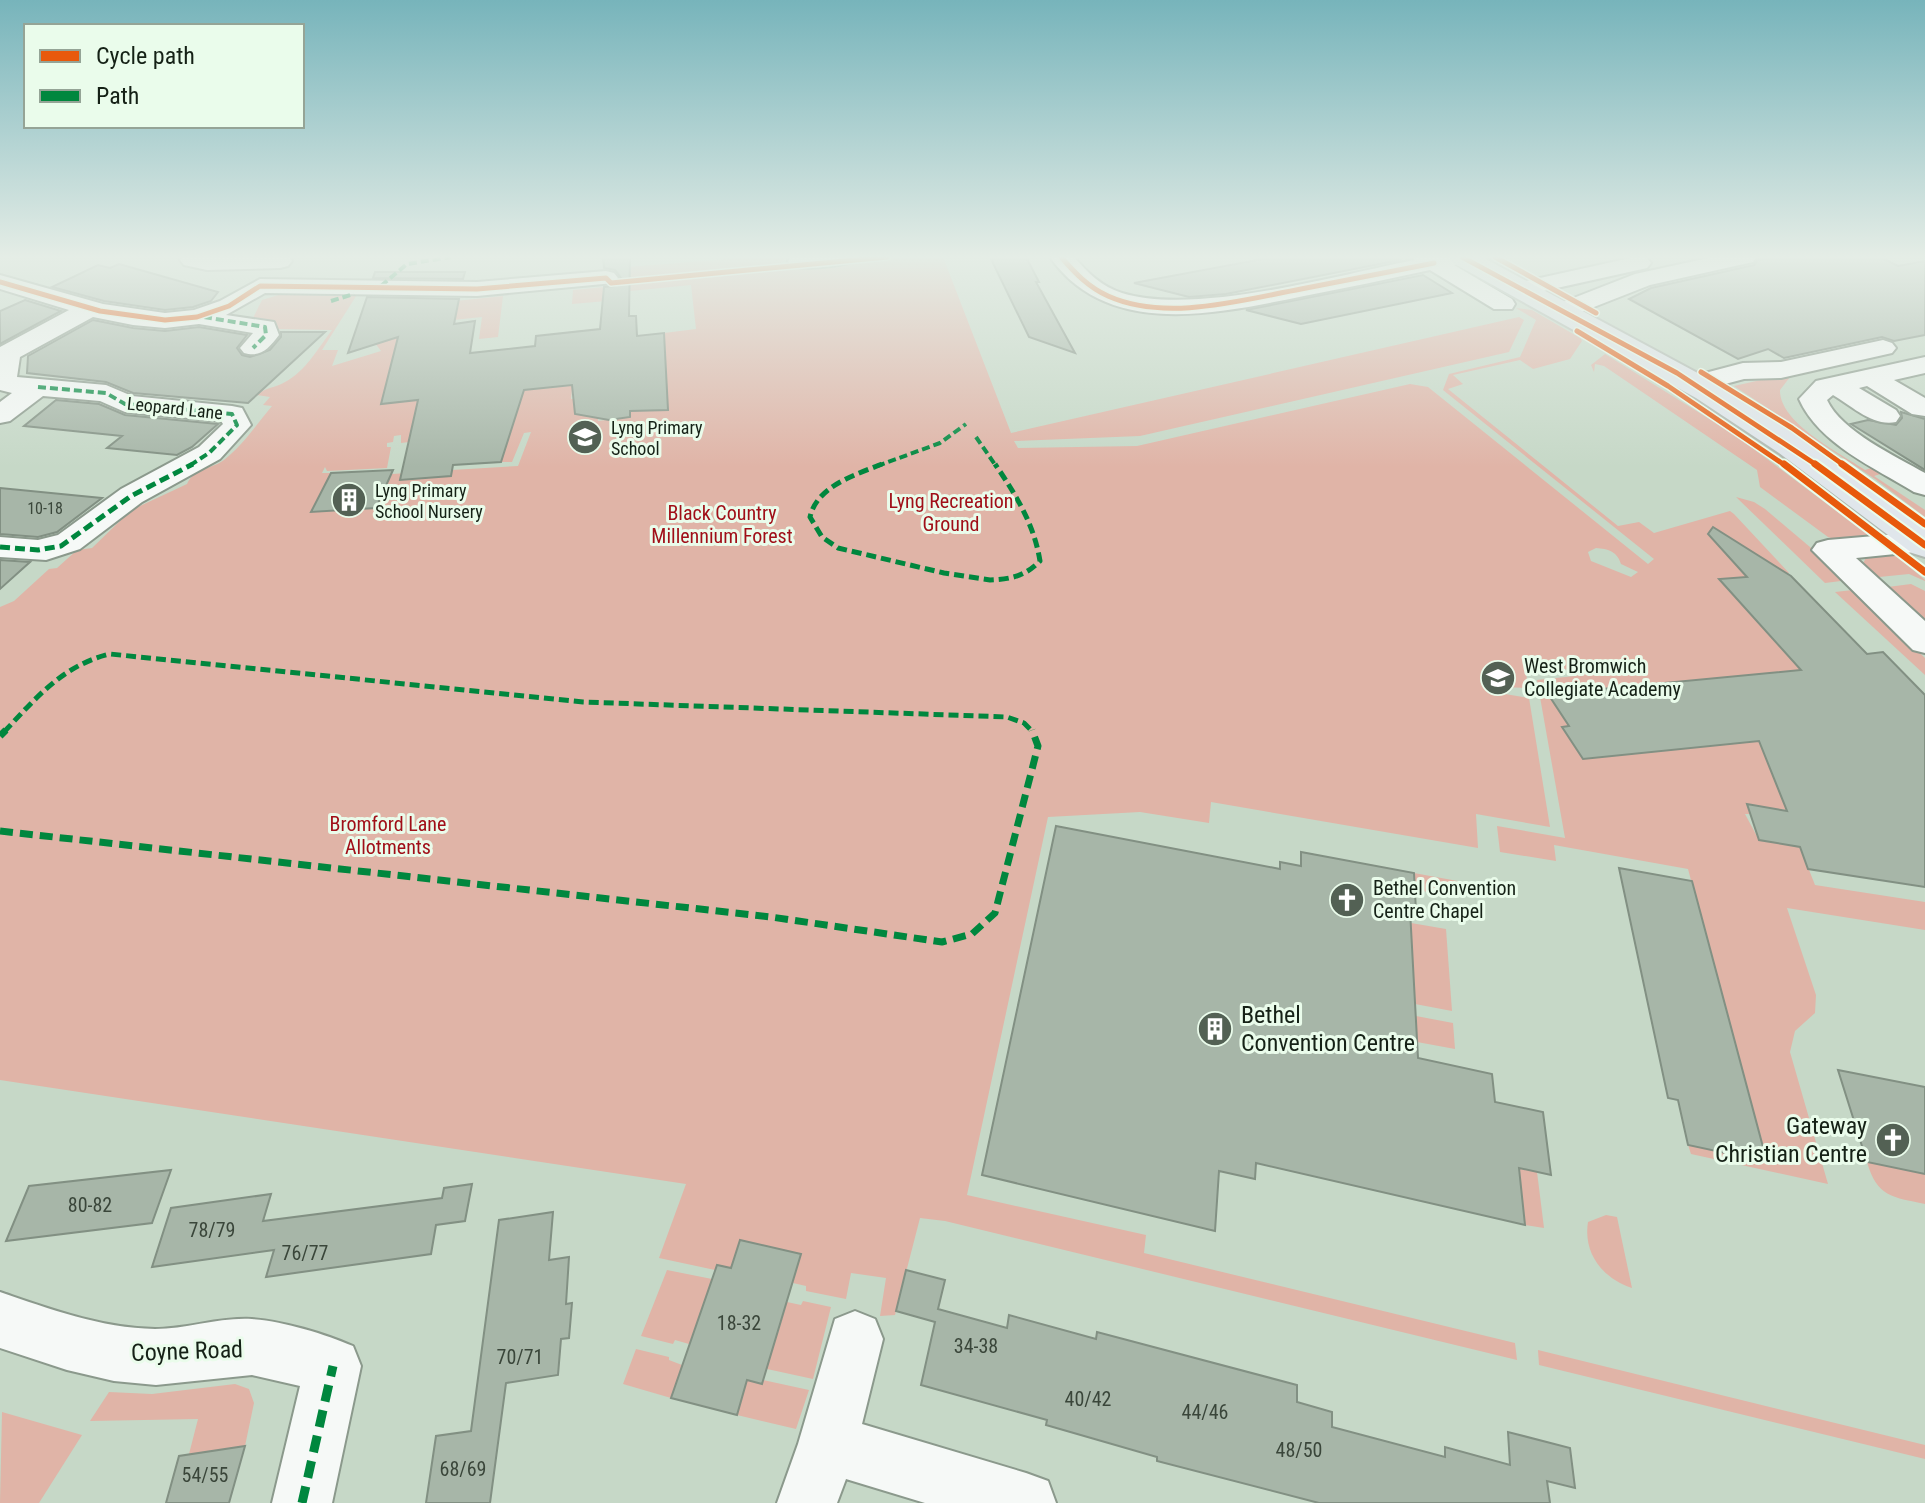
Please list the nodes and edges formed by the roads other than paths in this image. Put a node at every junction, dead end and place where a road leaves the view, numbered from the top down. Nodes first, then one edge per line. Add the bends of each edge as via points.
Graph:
1 (56, 327) edge
2 (265, 327) edge
3 (1597, 327) edge
4 (253, 348) dead end
5 (1920, 353) edge
6 (1871, 377) junction
7 (1695, 384) junction
8 (1836, 385) junction
9 (38, 387) junction
10 (1922, 408) dead end
11 (0, 415) edge
12 (1886, 416) dead end
13 (1925, 486) edge
14 (1924, 545) edge
15 (0, 547) edge
16 (1925, 641) edge
17 (0, 1320) edge
18 (855, 1339) dead end
19 (828, 1444) junction
20 (302, 1503) edge
21 (807, 1503) edge
22 (1026, 1503) edge

1 - 9 street, Leopard Lane via 8,353 3,381
2 - 4 street via 266,335
3 - 7 main road
5 - 6 street
5 - 7 street via 1743,371
6 - 8 street
6 - 10 street
7 - 14 main road via 1815,463
8 - 12 street
8 - 13 street via 1818,392 1814,408
9 - 11 street
9 - 15 street, Leopard Lane via 106,393 125,404 232,414 237,425 195,465 129,497 76,539 39,550
14 - 16 street via 1828,550
17 - 20 street, Coyne Road via 114,1353 156,1357 252,1347 333,1366
18 - 19 street
19 - 21 street
19 - 22 street

